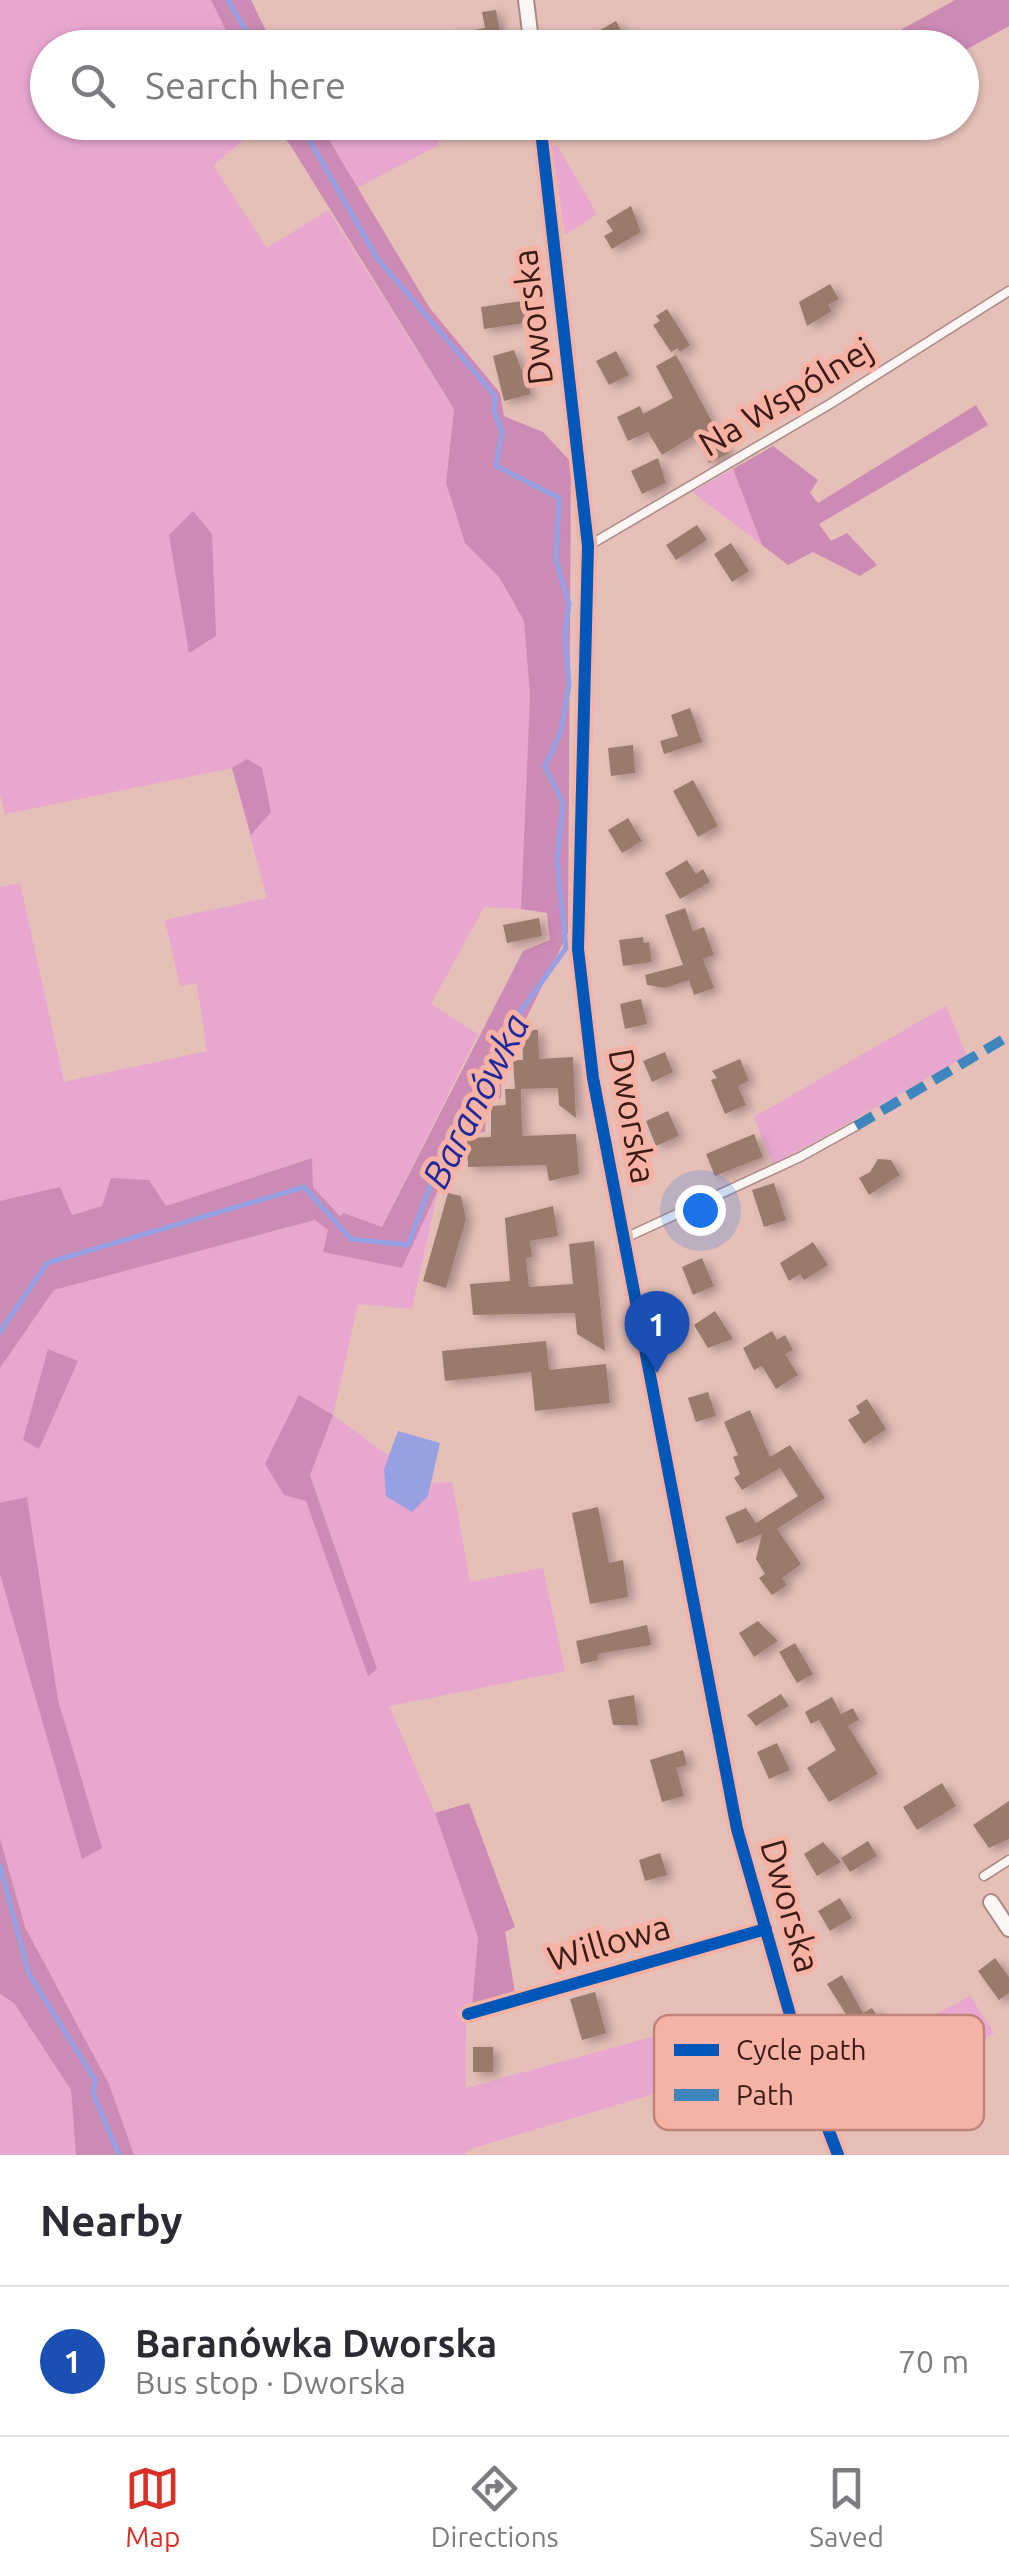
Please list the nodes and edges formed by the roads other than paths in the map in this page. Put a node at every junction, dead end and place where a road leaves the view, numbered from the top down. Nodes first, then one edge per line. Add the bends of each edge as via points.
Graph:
1 (526, 0) edge
2 (530, 30) edge
3 (542, 140) edge
4 (1009, 290) edge
5 (588, 546) junction
6 (856, 1126) dead end
7 (623, 1238) junction
8 (1009, 1860) edge
9 (984, 1876) dead end
10 (991, 1902) dead end
11 (766, 1929) junction
12 (1009, 1930) edge
13 (468, 2014) dead end
14 (790, 2015) edge
15 (828, 2130) edge
16 (838, 2155) edge

1 - 2 street
3 - 5 street, Dworska
4 - 5 lane, Na Wspólnej
5 - 7 street, Dworska via 578,948 593,1078
6 - 7 lane
7 - 11 street, Dworska via 738,1829
8 - 9 lane
10 - 12 street
11 - 13 street, Willowa
11 - 14 street, Dworska
15 - 16 street, Dworska

